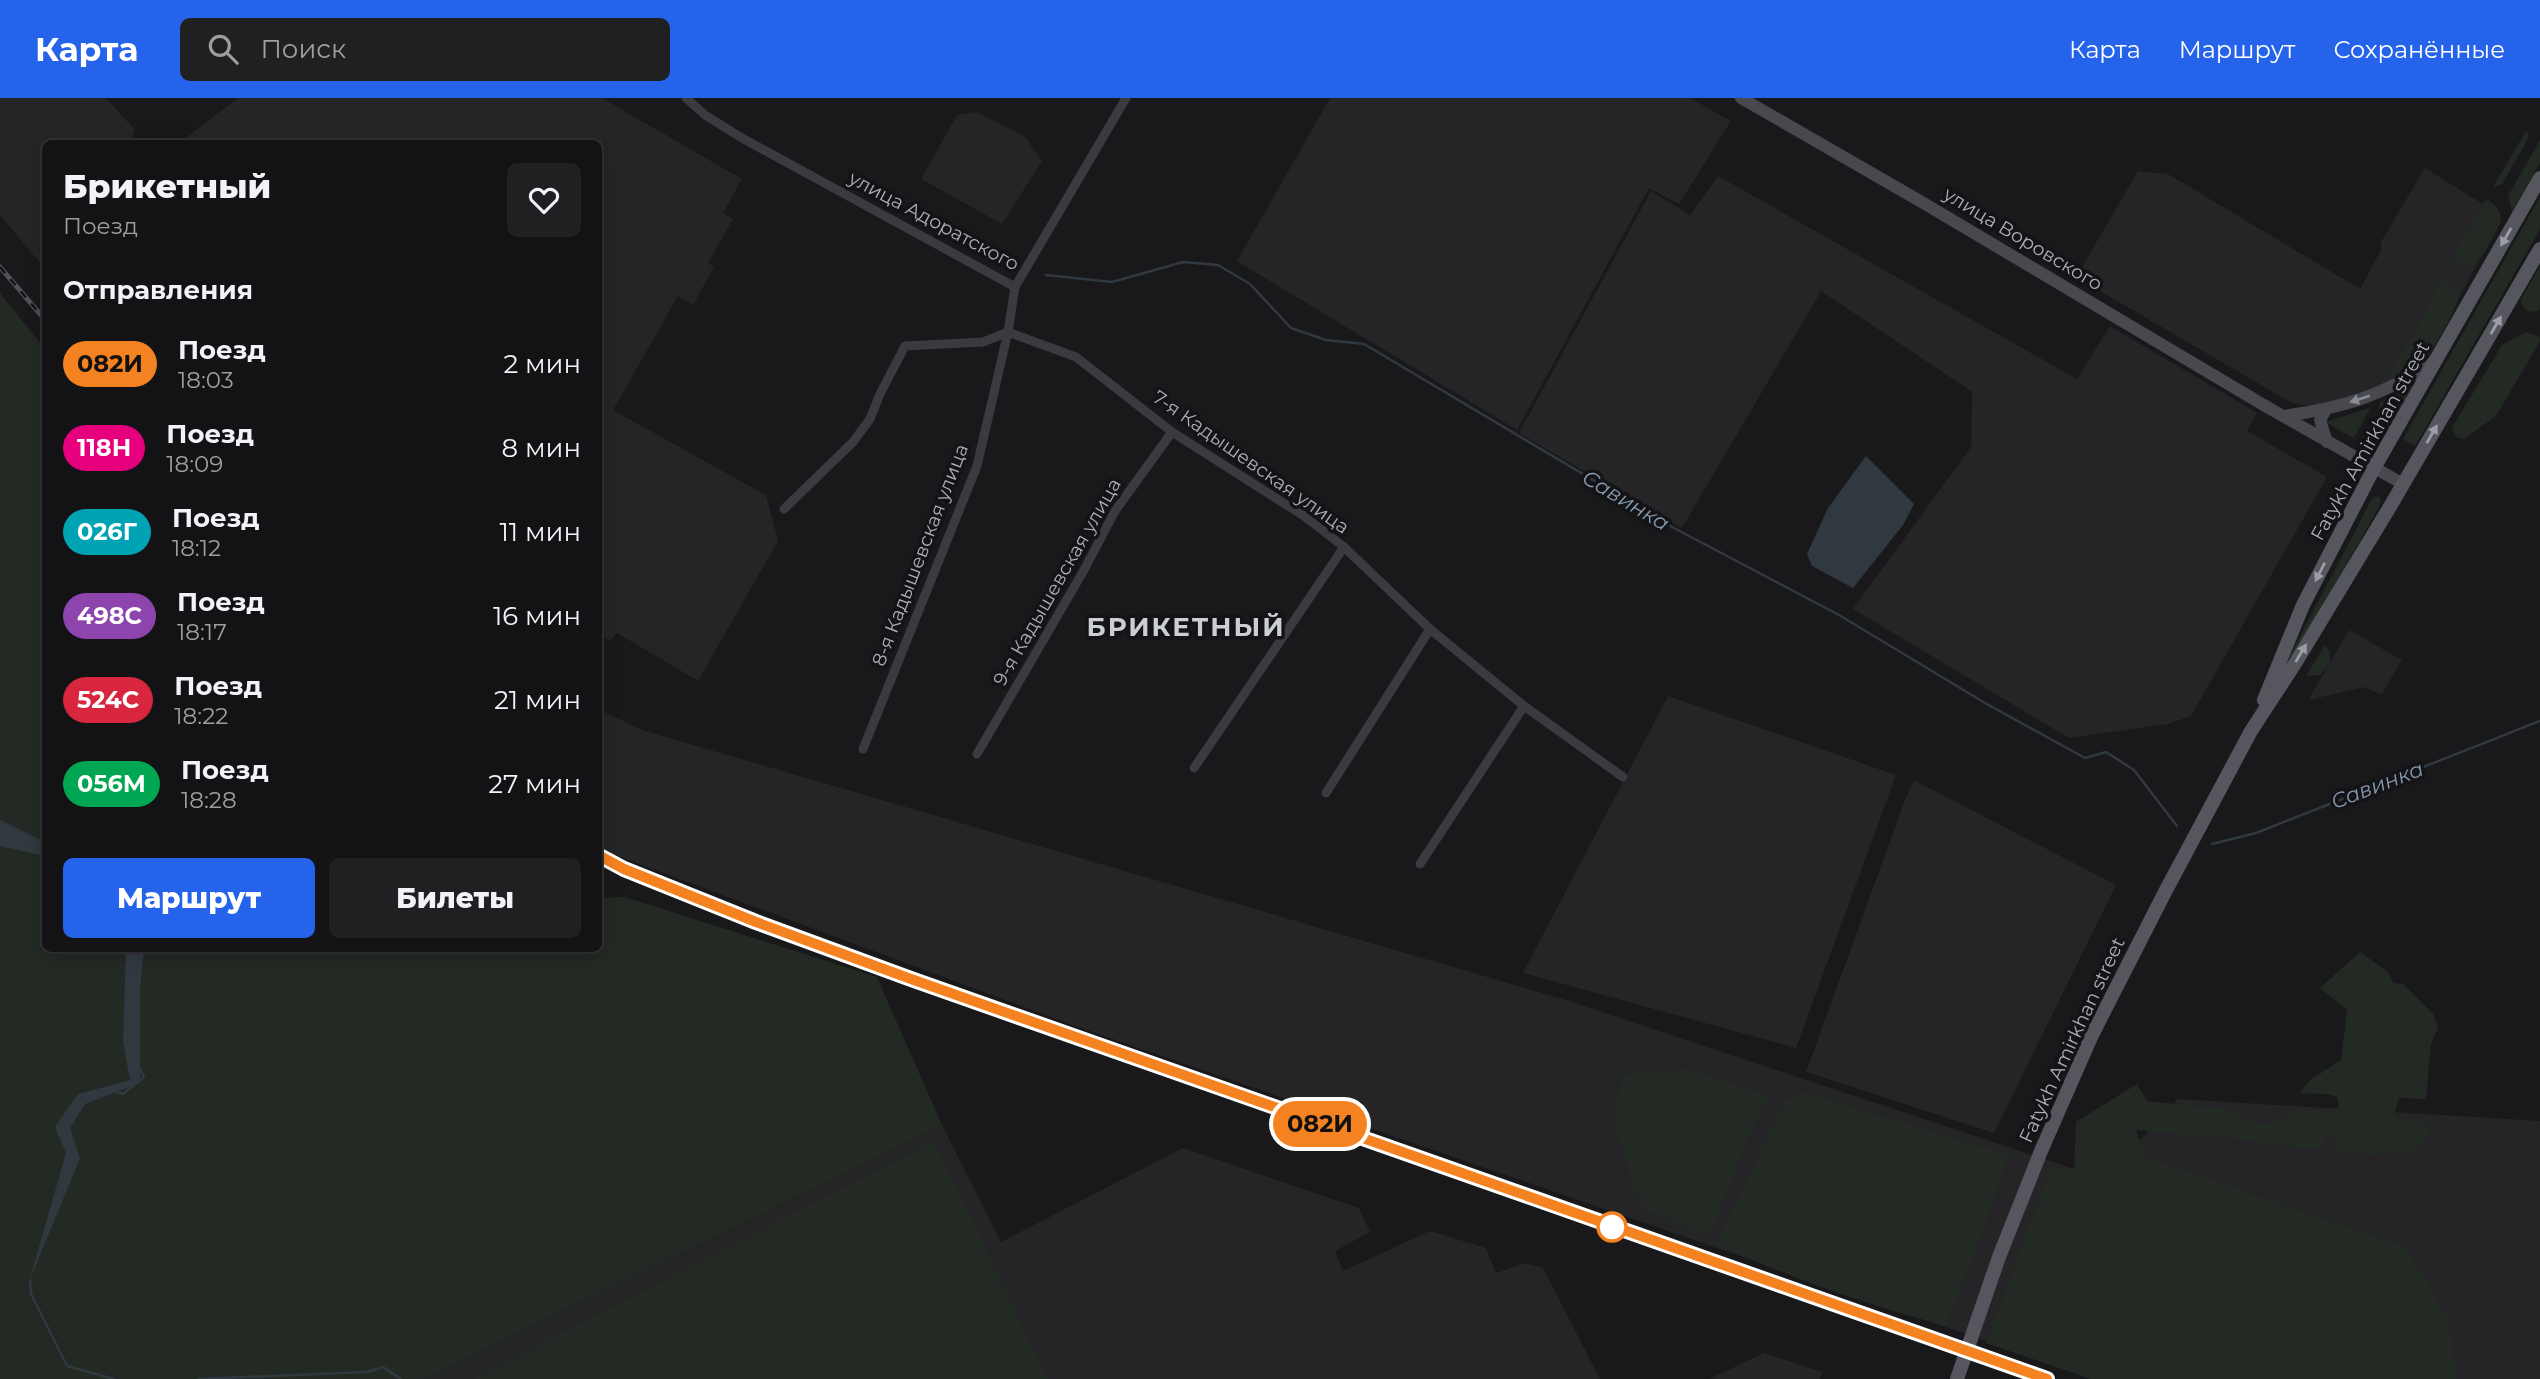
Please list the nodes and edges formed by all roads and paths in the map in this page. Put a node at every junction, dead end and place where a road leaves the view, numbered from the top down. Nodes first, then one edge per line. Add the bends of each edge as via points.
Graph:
1 (685, 98) edge
2 (1126, 98) edge
3 (1741, 98) edge
4 (2540, 178) edge
5 (2540, 249) edge
6 (1015, 287) junction
7 (1008, 332) junction
8 (2436, 360) junction
9 (2326, 410) junction
10 (2283, 416) junction
11 (1172, 432) junction
12 (2327, 442) junction
13 (2374, 468) junction
14 (2403, 484) junction
15 (785, 509) dead end
16 (1344, 547) junction
17 (1430, 629) junction
18 (1524, 706) junction
19 (2251, 731) junction
20 (863, 749) dead end
21 (977, 754) dead end
22 (1194, 768) dead end
23 (1622, 777) dead end
24 (1326, 793) dead end
25 (1420, 864) dead end
26 (1957, 1379) edge

1 - 6 street, улица Адоратского via 742,138
2 - 6 street, улица Адоратского
3 - 10 street, улица Воровского
4 -> 8 main road, Fatykh Amirkhan street
14 -> 5 main road, Fatykh Amirkhan street
6 - 7 street, 8-я Кадышевская улица
7 - 11 street, 7-я Кадышевская улица via 1076,357
7 - 15 street via 983,342 905,346 870,419
7 - 20 street, 8-я Кадышевская улица via 977,466
8 -> 9 street via 2394,386
8 - 13 main road, Fatykh Amirkhan street
9 - 10 street
9 - 12 street via 2320,420
10 - 12 street, улица Воровского
11 - 16 street, 7-я Кадышевская улица via 1304,516
11 - 21 street, 9-я Кадышевская улица via 1115,511
12 - 13 street, улица Воровского
13 - 14 street, улица Воровского
13 -> 19 main road, Fatykh Amirkhan street via 2303,605
19 -> 14 main road, Fatykh Amirkhan street
16 - 17 street, 7-я Кадышевская улица
16 - 22 street
17 - 18 street, 7-я Кадышевская улица
17 - 24 street
18 - 23 street, 7-я Кадышевская улица
18 - 25 street
19 - 26 main road, Fatykh Amirkhan street via 2092,1035 1999,1257

